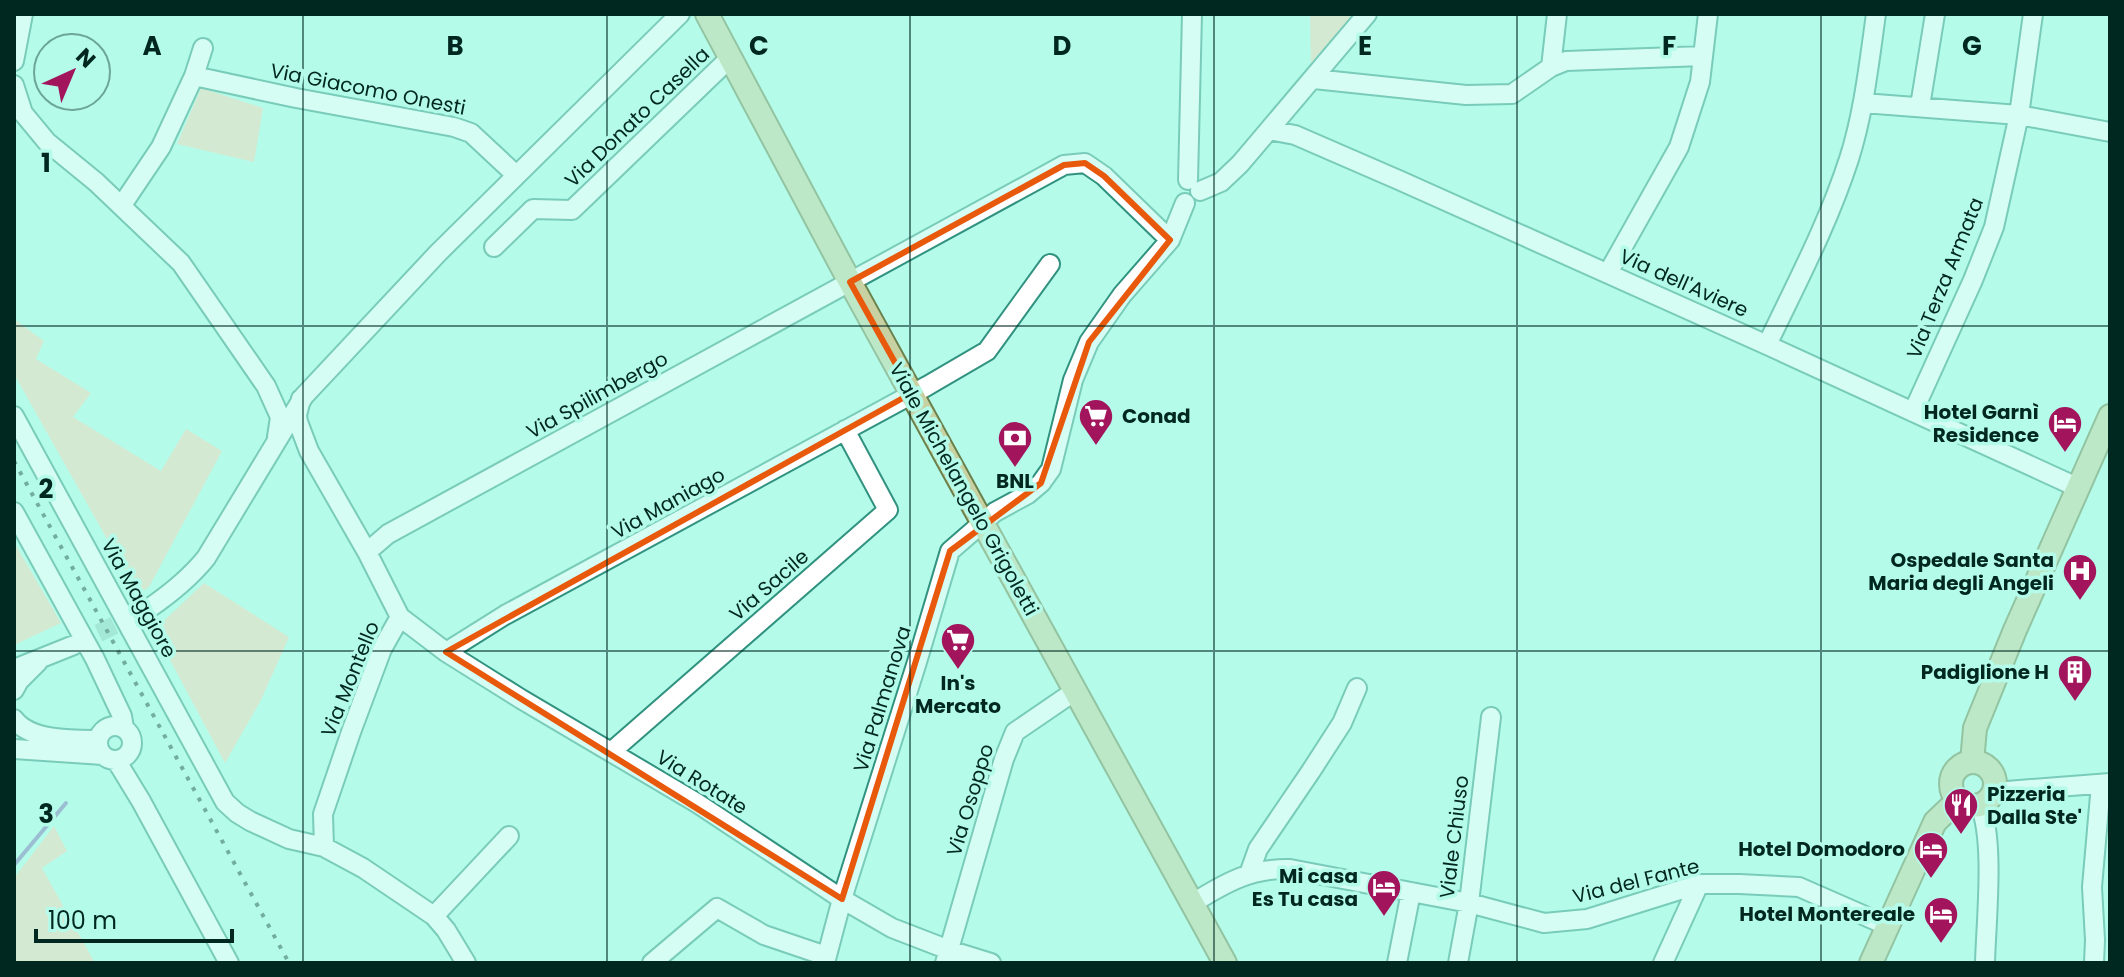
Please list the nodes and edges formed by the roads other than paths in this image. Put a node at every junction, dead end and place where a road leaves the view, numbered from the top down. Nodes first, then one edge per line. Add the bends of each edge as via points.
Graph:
1 (23, 14) edge
2 (680, 14) edge
3 (707, 14) edge
4 (1192, 14) edge
5 (1367, 14) edge
6 (1557, 14) edge
7 (1708, 14) edge
8 (1876, 14) edge
9 (1935, 14) edge
10 (2033, 14) edge
11 (203, 48) dead end
12 (1703, 56) junction
13 (730, 58) junction
14 (14, 61) edge
15 (1551, 67) junction
16 (194, 76) junction
17 (1314, 79) junction
18 (14, 85) edge
19 (1863, 103) junction
20 (1920, 106) junction
21 (18, 110) edge
22 (2019, 115) junction
23 (1269, 130) junction
24 (2110, 132) edge
25 (516, 175) junction
26 (1194, 186) junction
27 (122, 205) junction
28 (1170, 240) junction
29 (494, 247) dead end
30 (1050, 264) dead end
31 (1608, 273) junction
32 (850, 282) junction
33 (1767, 345) junction
34 (266, 386) junction
35 (912, 393) junction
36 (301, 399) junction
37 (1913, 412) junction
38 (14, 416) edge
39 (2110, 416) edge
40 (845, 430) junction
41 (276, 440) junction
42 (309, 451) junction
43 (2077, 489) junction
44 (14, 512) edge
45 (982, 522) junction
46 (367, 552) junction
47 (148, 609) tunnel mouth
48 (400, 617) junction
49 (74, 645) tunnel mouth
50 (446, 652) junction
51 (38, 662) junction
52 (14, 669) edge
53 (14, 677) edge
54 (1357, 688) dead end
55 (14, 690) edge
56 (1075, 691) junction
57 (1491, 717) dead end
58 (14, 719) edge
59 (124, 728) junction
60 (14, 749) edge
61 (132, 749) junction
62 (106, 752) junction
63 (611, 752) junction
64 (1972, 762) junction
65 (2105, 783) edge
66 (1977, 799) junction
67 (141, 801) junction
68 (509, 836) dead end
69 (324, 847) junction
70 (1249, 874) junction
71 (1699, 884) junction
72 (1411, 892) junction
73 (842, 899) junction
74 (1193, 903) junction
75 (1469, 903) junction
76 (434, 916) junction
77 (1888, 926) junction
78 (947, 957) edge
79 (826, 960) edge
80 (229, 962) edge
81 (466, 963) edge
82 (652, 963) edge
83 (991, 963) edge
84 (1225, 963) edge
85 (1397, 963) edge
86 (1458, 963) edge
87 (1663, 963) edge
88 (1871, 963) edge
89 (1985, 963) edge
90 (2094, 963) edge

1 - 14 street
2 - 25 street
3 - 13 main road, Viale Michelangelo Grigoletti
4 - 26 street
5 - 17 street
6 - 15 street
7 - 12 street
8 - 19 street
9 - 20 street
10 - 22 street, Via Terza Armata
11 - 16 street
12 - 15 street via 1566,61
12 - 31 street via 1679,147
13 - 29 street, Via Donato Casella via 572,210 533,209
13 - 32 main road, Viale Michelangelo Grigoletti
15 - 17 street via 1512,94 1466,95
16 - 25 street, Via Giacomo Onesti via 454,127 471,133
16 - 27 street via 161,147
17 - 23 street
18 - 21 street
19 - 20 street
19 - 33 street via 1826,221
20 - 22 street
21 - 27 street via 47,142
22 - 24 street
22 - 37 street, Via Terza Armata via 1994,227
23 - 26 street via 1221,182
23 - 31 street, Via dell'Aviere via 1295,135
25 - 36 street
26 - 28 street, Via Palmanova via 1181,183 1177,192 1185,203
27 - 34 street via 181,263
28 - 32 street, Via Spilimbergo via 1104,176 1085,163 1064,165
28 - 45 street, Via Palmanova via 1089,342 1073,380 1051,469 1028,494
30 - 35 street, Via Maniago via 987,351
31 - 33 street, Via dell'Aviere
32 - 35 main road, Viale Michelangelo Grigoletti
32 - 46 street, Via Spilimbergo via 388,534
33 - 37 street, Via dell'Aviere
34 - 36 street via 283,399
34 - 41 street via 280,417
35 - 40 street, Via Maniago
35 - 45 main road, Viale Michelangelo Grigoletti
36 - 41 street
36 - 42 street, Via Montello via 297,415
37 - 43 street, Via dell'Aviere
38 - 69 street, Via Maggiore via 225,802 289,839
39 - 43 main road
40 - 50 street, Via Maniago
40 - 63 street, Via Sacile via 888,510
41 - 42 street via 298,443
41 - 47 street via 206,558 190,578
42 - 46 street, Via Montello
43 - 64 main road via 1975,728
44 - 59 street via 95,659
45 - 56 main road, Viale Michelangelo Grigoletti
45 - 73 street, Via Palmanova via 950,551
46 - 48 street, Via Montello
48 - 50 street, Via Rotate
48 - 69 street, Via Montello via 382,649 332,786 323,814
49 - 51 street
50 - 63 street, Via Rotate
51 - 52 street
51 - 53 street
51 - 55 street
54 - 70 street via 1334,735 1258,849
56 - 74 main road, Viale Michelangelo Grigoletti
56 - 78 street, Via Osoppo via 1015,732
57 - 75 street, Viale Chiuso
58 - 62 street via 36,734
59 - 61 street
59 - 62 street via 103,730
60 - 62 street
61 - 62 street via 125,757
61 - 67 street
62 - 67 street
63 - 73 street, Via Rotate
64 - 66 main road via 1991,771 1995,784
64 - 66 main road via 1958,767 1951,780 1953,794
65 - 66 street
65 - 90 street via 2092,887
66 - 77 main road via 1935,822
66 - 89 street via 1984,816 1988,866
67 - 80 street
68 - 76 street
69 - 76 street
70 - 72 street, Via del Fante via 1290,869
70 - 74 street, Via del Fante
71 - 75 street, Via del Fante via 1587,919 1544,923
71 - 77 street, Via del Fante via 1799,887
71 - 87 street
72 - 75 street, Via del Fante
72 - 85 street
73 - 78 street, Via Rotate
73 - 79 street, Via Palmanova
74 - 84 main road, Viale Michelangelo Grigoletti
75 - 86 street, Viale Chiuso
76 - 81 street
77 - 88 main road
78 - 83 street, Via Rotate
79 - 82 street via 764,935 717,908

